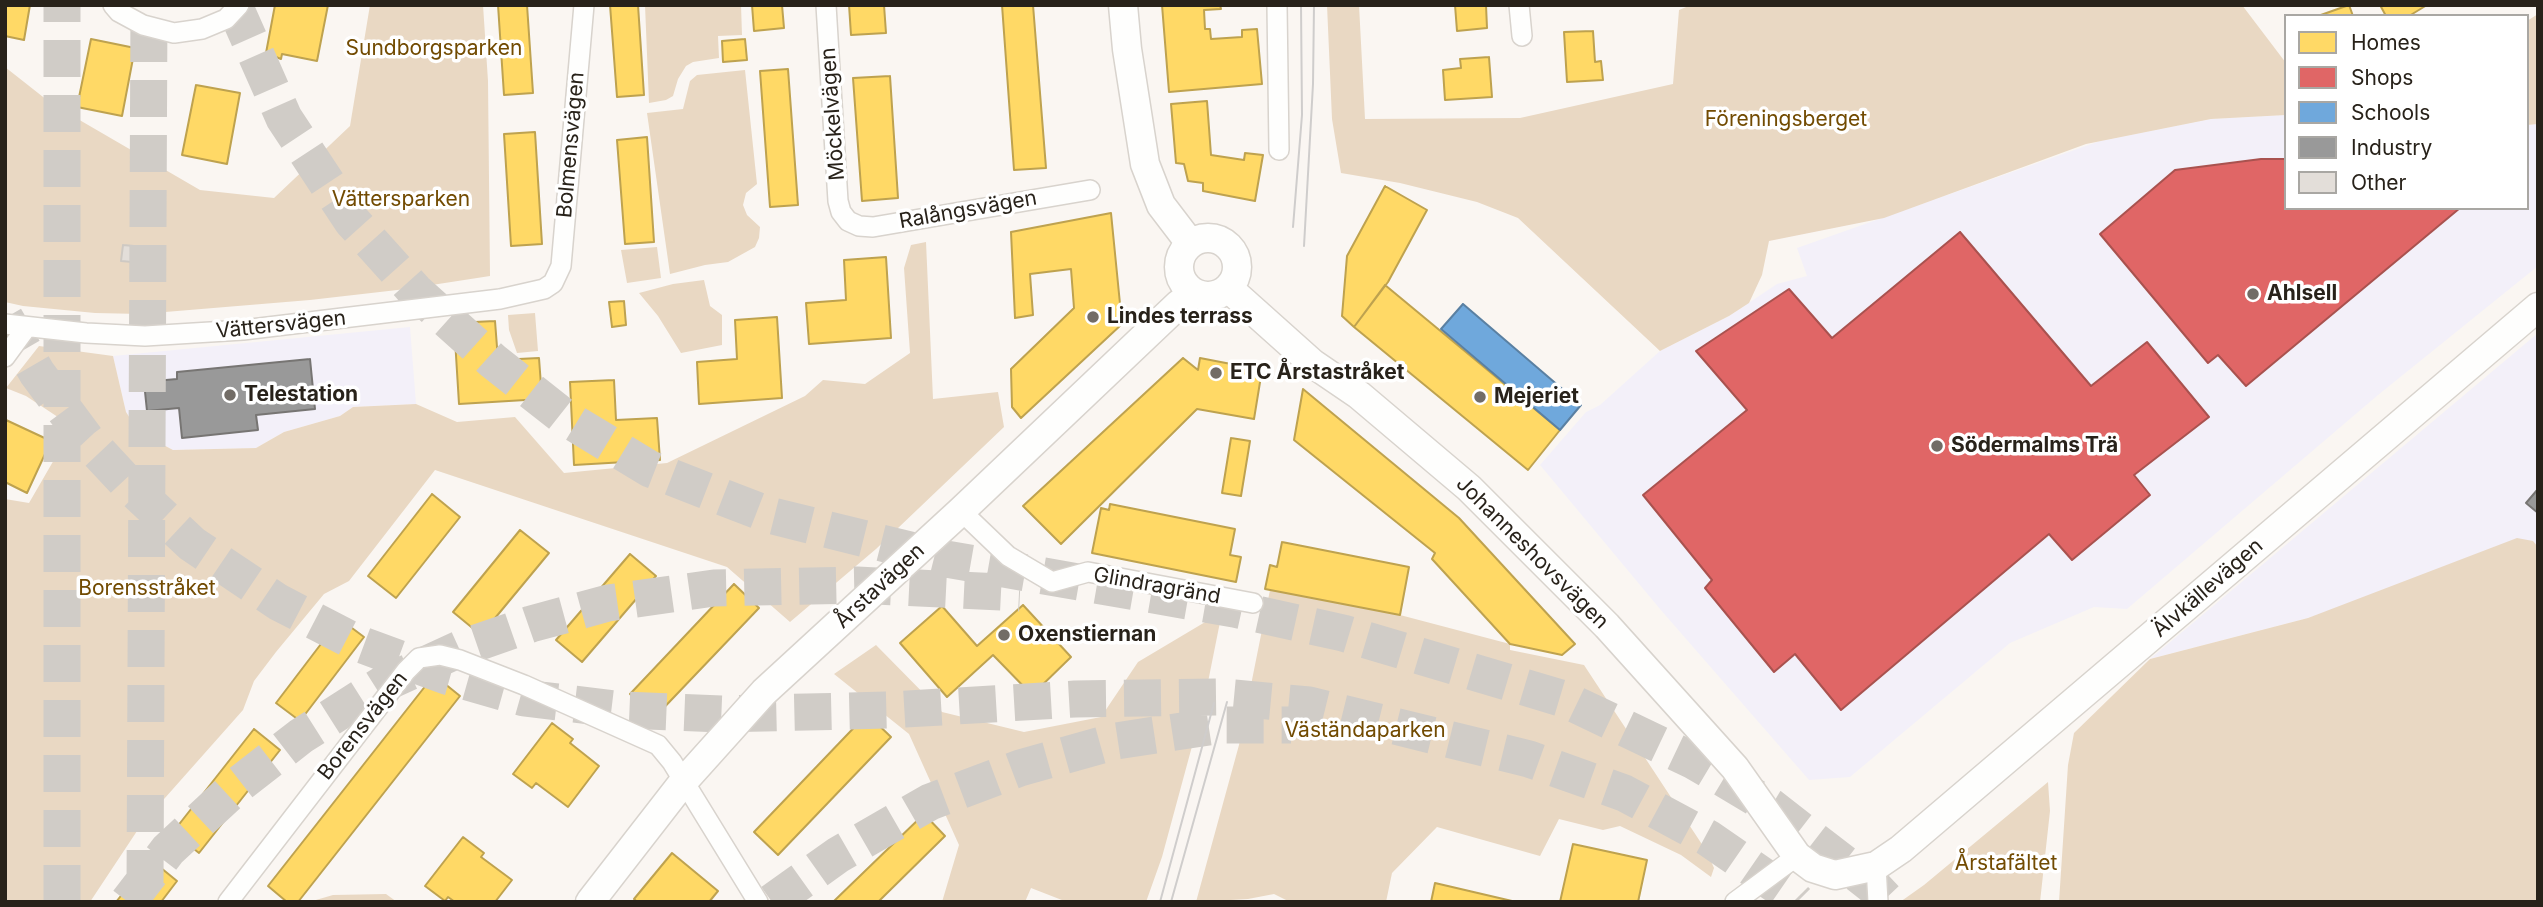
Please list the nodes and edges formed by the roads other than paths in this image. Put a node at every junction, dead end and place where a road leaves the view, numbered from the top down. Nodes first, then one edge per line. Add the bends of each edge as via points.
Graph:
1 (113, 5) edge
2 (239, 5) edge
3 (584, 5) edge
4 (826, 5) edge
5 (1123, 5) edge
6 (1277, 5) edge
7 (1519, 5) edge
8 (1522, 36) dead end
9 (1279, 149) dead end
10 (1090, 190) dead end
11 (848, 221) joint
12 (1191, 243) junction
13 (553, 283) joint
14 (1230, 286) junction
15 (1195, 293) junction
16 (2538, 307) edge
17 (5, 324) edge
18 (27, 327) junction
19 (5, 357) edge
20 (961, 511) junction
21 (1253, 603) dead end
22 (684, 780) junction
23 (1797, 856) junction
24 (1877, 866) junction
25 (228, 902) edge
26 (590, 902) edge
27 (758, 902) edge
28 (1735, 902) edge
29 (1878, 902) edge

1 - 2 street via 143,25 174,33 226,19
3 - 13 street, Bolmensvägen via 561,266
4 - 11 street, Möckelvägen via 838,201
5 - 12 main road via 1144,164 1161,205
6 - 9 street
7 - 8 street
10 - 11 street, Ralångsvägen via 873,227
12 - 14 main road via 1213,237 1231,247 1238,265
12 - 15 main road via 1182,253 1179,268 1184,283
13 - 18 street, Vättersvägen via 500,299 243,330 145,336
14 - 15 main road via 1211,296
14 - 23 main road, Johanneshovsvägen via 1305,357 1359,395 1469,488 1562,580 1735,768
15 - 20 main road, Årstavägen
16 - 24 main road, Älvkällevägen
17 - 18 street, Vättersvägen
18 - 19 street
20 - 21 street, Glindragränd via 1008,556 1052,582 1088,572
20 - 22 main road, Årstavägen via 764,692
22 - 25 street, Borensvägen via 658,746 471,664 440,655 419,658
22 - 26 main road, Årstavägen
22 - 27 street, Borensvägen
23 - 24 main road, Älvkällevägen via 1812,868 1835,875
23 - 28 street
24 - 29 street

